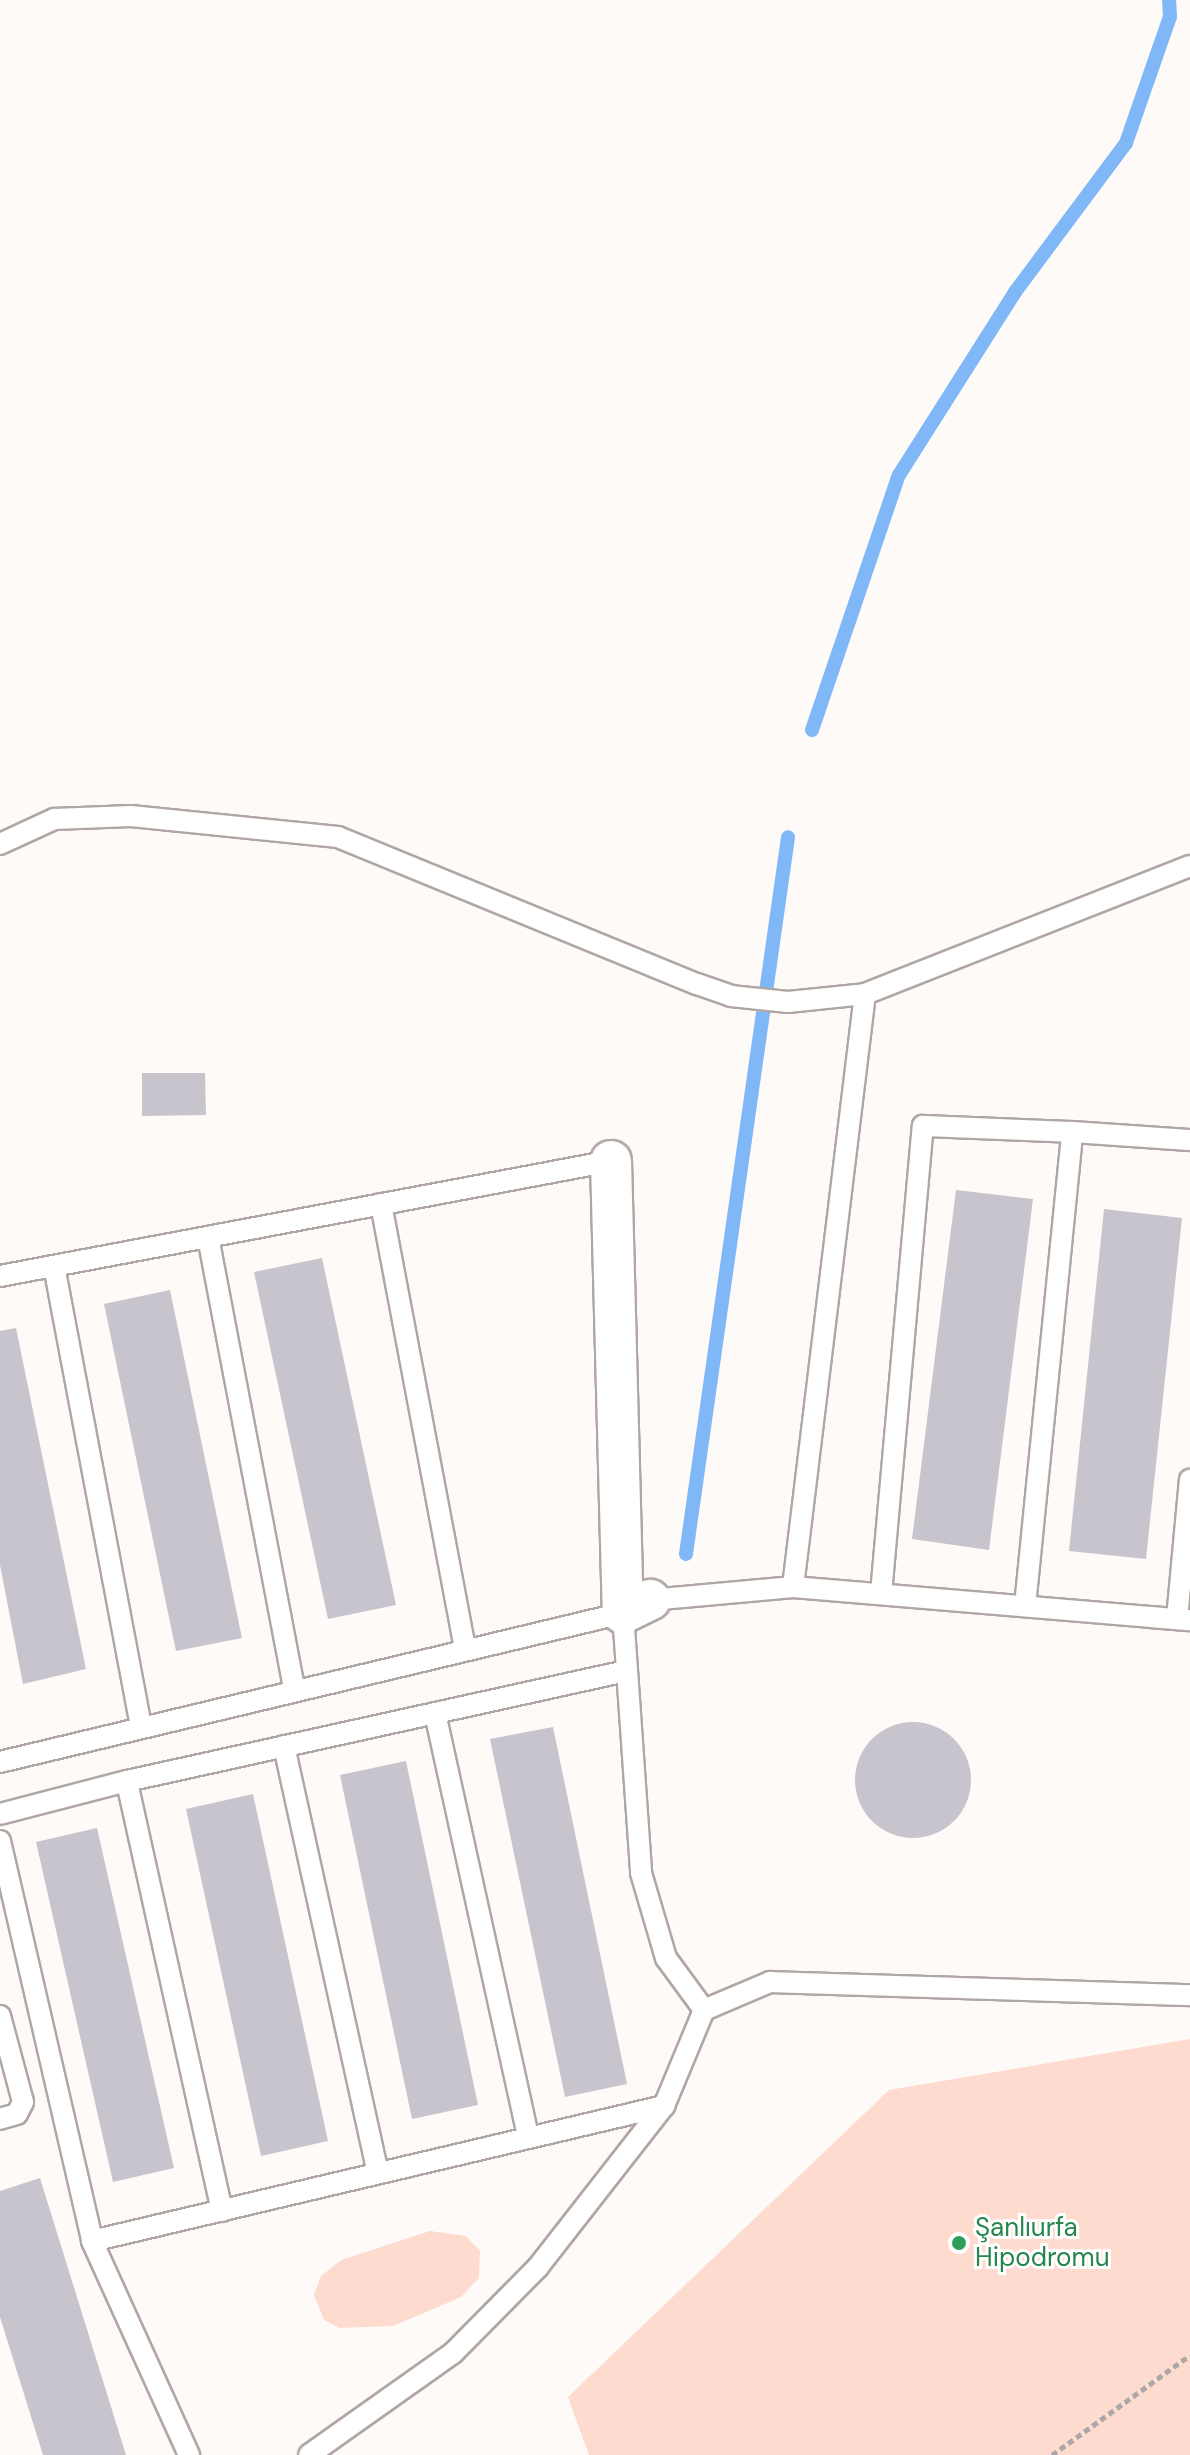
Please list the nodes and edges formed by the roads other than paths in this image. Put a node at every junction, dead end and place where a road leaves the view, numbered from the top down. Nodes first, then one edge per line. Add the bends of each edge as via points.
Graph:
1 (0, 844) edge
2 (1190, 866) edge
3 (865, 994) junction
4 (1072, 1132) junction
5 (1190, 1140) edge
6 (611, 1161) joint
7 (381, 1204) junction
8 (208, 1237) junction
9 (54, 1266) junction
10 (0, 1276) edge
11 (1190, 1480) edge
12 (793, 1587) junction
13 (881, 1594) junction
14 (1025, 1606) junction
15 (637, 1607) junction
16 (1184, 1620) edge
17 (465, 1649) junction
18 (626, 1671) junction
19 (294, 1689) junction
20 (435, 1713) junction
21 (141, 1725) junction
22 (284, 1746) junction
23 (0, 1762) edge
24 (127, 1781) junction
25 (0, 1814) edge
26 (0, 1841) edge
27 (1190, 1995) edge
28 (704, 2010) junction
29 (0, 2016) edge
30 (664, 2106) junction
31 (0, 2119) edge
32 (528, 2137) junction
33 (378, 2173) junction
34 (222, 2211) junction
35 (92, 2241) junction
36 (189, 2455) edge
37 (309, 2455) edge

1 - 3 lane via 54,819 131,816 338,837 731,996 788,1002
2 - 3 lane
3 - 12 lane
4 - 5 lane
4 - 13 lane via 923,1126
4 - 14 lane
6 - 7 lane
6 - 15 street
7 - 8 lane
7 - 17 lane
8 - 9 lane
8 - 19 lane
9 - 10 lane
9 - 21 lane
11 - 16 lane
12 - 13 lane
12 - 15 lane
13 - 14 lane
14 - 16 lane
15 - 17 lane
15 - 18 lane
17 - 19 lane
18 - 20 lane
18 - 28 lane via 641,1873 666,1958
19 - 21 lane
20 - 22 lane
20 - 32 lane
21 - 23 lane
22 - 24 lane
22 - 33 lane
24 - 25 lane
24 - 34 lane
26 - 35 lane
27 - 28 lane via 770,1982
28 - 30 lane
29 - 31 lane via 23,2102 17,2114
30 - 32 lane
30 - 37 lane via 538,2267 453,2353
32 - 33 lane
33 - 34 lane
34 - 35 lane
35 - 36 lane

